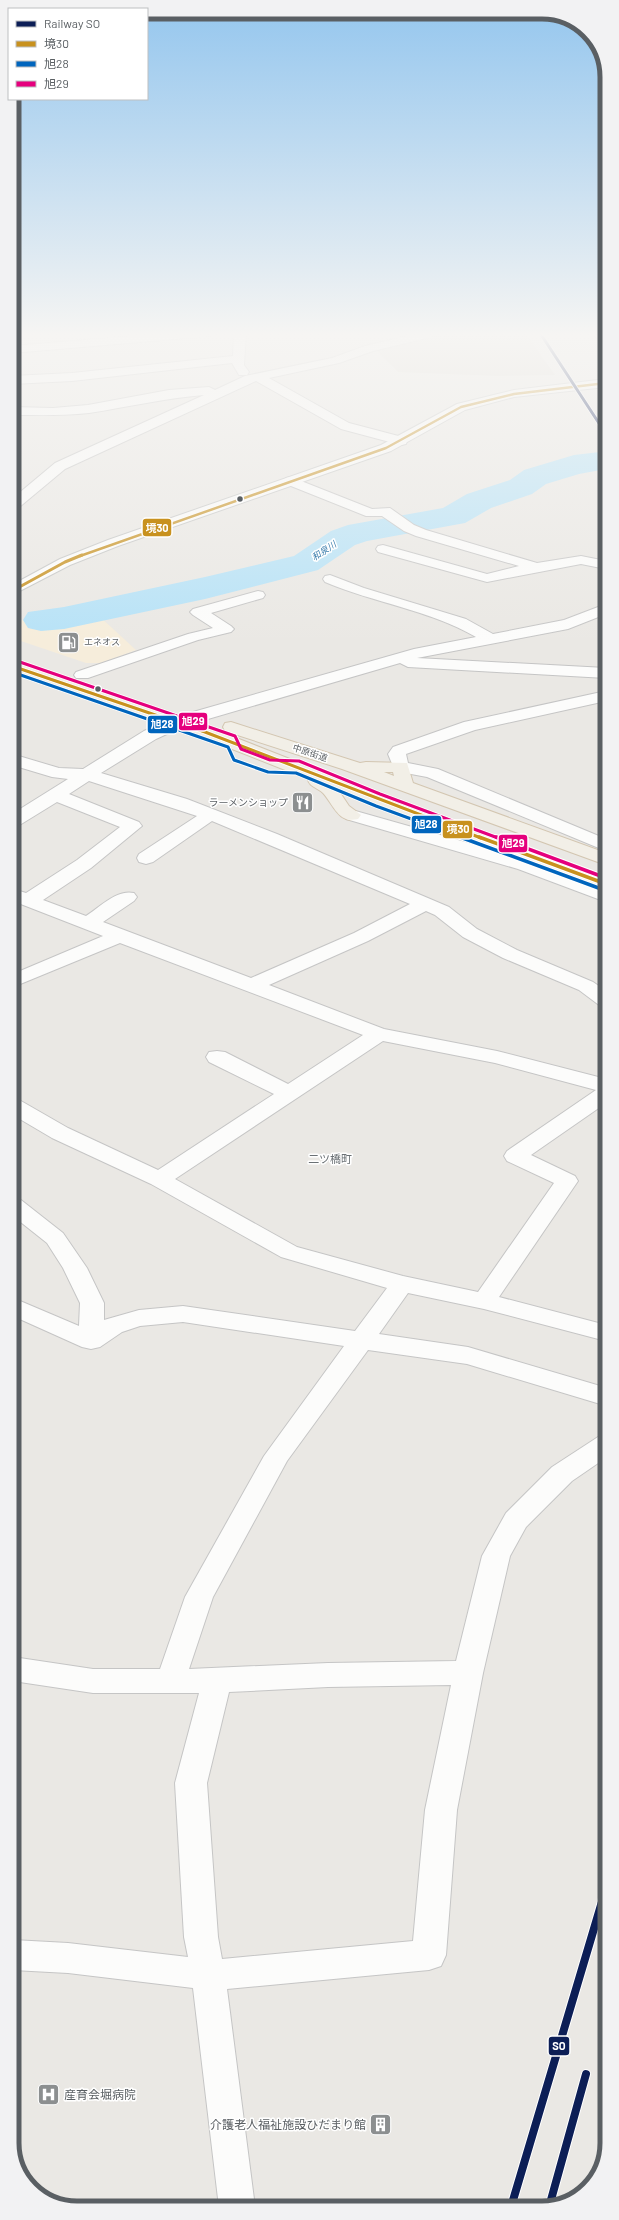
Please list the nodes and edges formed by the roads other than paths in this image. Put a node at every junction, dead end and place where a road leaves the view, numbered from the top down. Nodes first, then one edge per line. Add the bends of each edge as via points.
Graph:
1 (123, 437) edge
2 (384, 437) edge
3 (408, 437) edge
4 (401, 441) junction
5 (291, 481) junction
6 (19, 500) edge
7 (383, 549) dead end
8 (600, 564) edge
9 (538, 567) junction
10 (330, 579) dead end
11 (19, 587) edge
12 (258, 595) dead end
13 (600, 611) edge
14 (489, 638) junction
15 (19, 653) edge
16 (389, 662) junction
17 (19, 668) edge
18 (600, 673) edge
19 (82, 675) junction
20 (600, 697) edge
21 (197, 716) junction
22 (178, 722) junction
23 (19, 761) edge
24 (348, 765) junction
25 (297, 767) junction
26 (401, 767) junction
27 (88, 775) junction
28 (408, 788) junction
29 (56, 795) junction
30 (378, 800) junction
31 (210, 815) junction
32 (352, 815) junction
33 (19, 818) edge
34 (600, 843) edge
35 (600, 857) edge
36 (146, 858) dead end
37 (600, 882) edge
38 (600, 894) edge
39 (127, 897) dead end
40 (20, 898) edge
41 (425, 904) junction
42 (88, 924) junction
43 (119, 936) junction
44 (19, 978) edge
45 (251, 986) junction
46 (600, 996) edge
47 (379, 1034) junction
48 (217, 1057) dead end
49 (600, 1084) edge
50 (289, 1093) junction
51 (600, 1097) edge
52 (19, 1109) edge
53 (159, 1180) junction
54 (19, 1210) edge
55 (402, 1284) junction
56 (484, 1300) junction
57 (19, 1309) edge
58 (600, 1331) edge
59 (363, 1340) junction
60 (91, 1341) junction
61 (600, 1396) edge
62 (600, 1449) edge
63 (19, 1670) edge
64 (468, 1673) junction
65 (171, 1680) junction
66 (216, 1681) junction
67 (19, 1955) edge
68 (208, 1975) junction
69 (236, 2201) edge

1 - 6 street via 60,466
2 - 4 street
3 - 4 street
4 - 5 street
5 - 9 street via 371,513 385,511 404,524
5 - 11 street via 113,543 60,564
7 - 9 street via 487,578
8 - 9 street via 581,560
10 - 14 street via 359,591 461,622
12 - 19 street via 198,612 226,629 192,637
13 - 14 street via 568,624
14 - 16 street via 420,652
15 - 19 main road, 中原街道
16 - 18 street
16 - 21 street
17 - 22 main road, 中原街道
19 - 21 main road, 中原街道
20 - 26 street via 470,726 399,751 397,756
21 - 22 street
21 - 24 main road, 中原街道
22 - 25 main road, 中原街道
22 - 27 street via 150,735
23 - 27 street via 58,773
24 - 26 main road
24 - 28 main road, 中原街道
25 - 30 main road, 中原街道
25 - 32 main road via 329,789 343,810
26 - 28 main road
26 - 34 street via 432,773
27 - 29 street
27 - 31 street via 181,803
28 - 35 main road, 中原街道
29 - 33 street
29 - 40 street via 133,826 84,864
30 - 32 main road via 354,804 350,809
30 - 37 main road, 中原街道
31 - 36 street
31 - 41 street via 271,838
32 - 38 street via 525,865
39 - 42 street
40 - 42 street
41 - 45 street
41 - 46 street via 442,911 470,933 586,986
42 - 43 street
43 - 44 street
43 - 45 street
45 - 47 street
47 - 49 street via 497,1057
47 - 50 street
48 - 50 street
50 - 53 street
51 - 56 street via 515,1156 567,1181
52 - 53 street via 60,1133
53 - 55 street via 289,1252
54 - 60 street via 55,1238 75,1268 92,1302
55 - 56 street
55 - 59 street
56 - 58 street
57 - 60 street
59 - 60 street via 184,1314 140,1318 113,1326
59 - 61 street via 468,1356
59 - 65 street via 277,1456 199,1597
62 - 64 street via 562,1474 516,1520 496,1556
63 - 65 street via 93,1680
64 - 66 street via 328,1675
64 - 68 street via 441,1810 429,1956
65 - 66 street
66 - 68 street via 191,1784 202,1937
67 - 68 street via 68,1958
68 - 69 street

